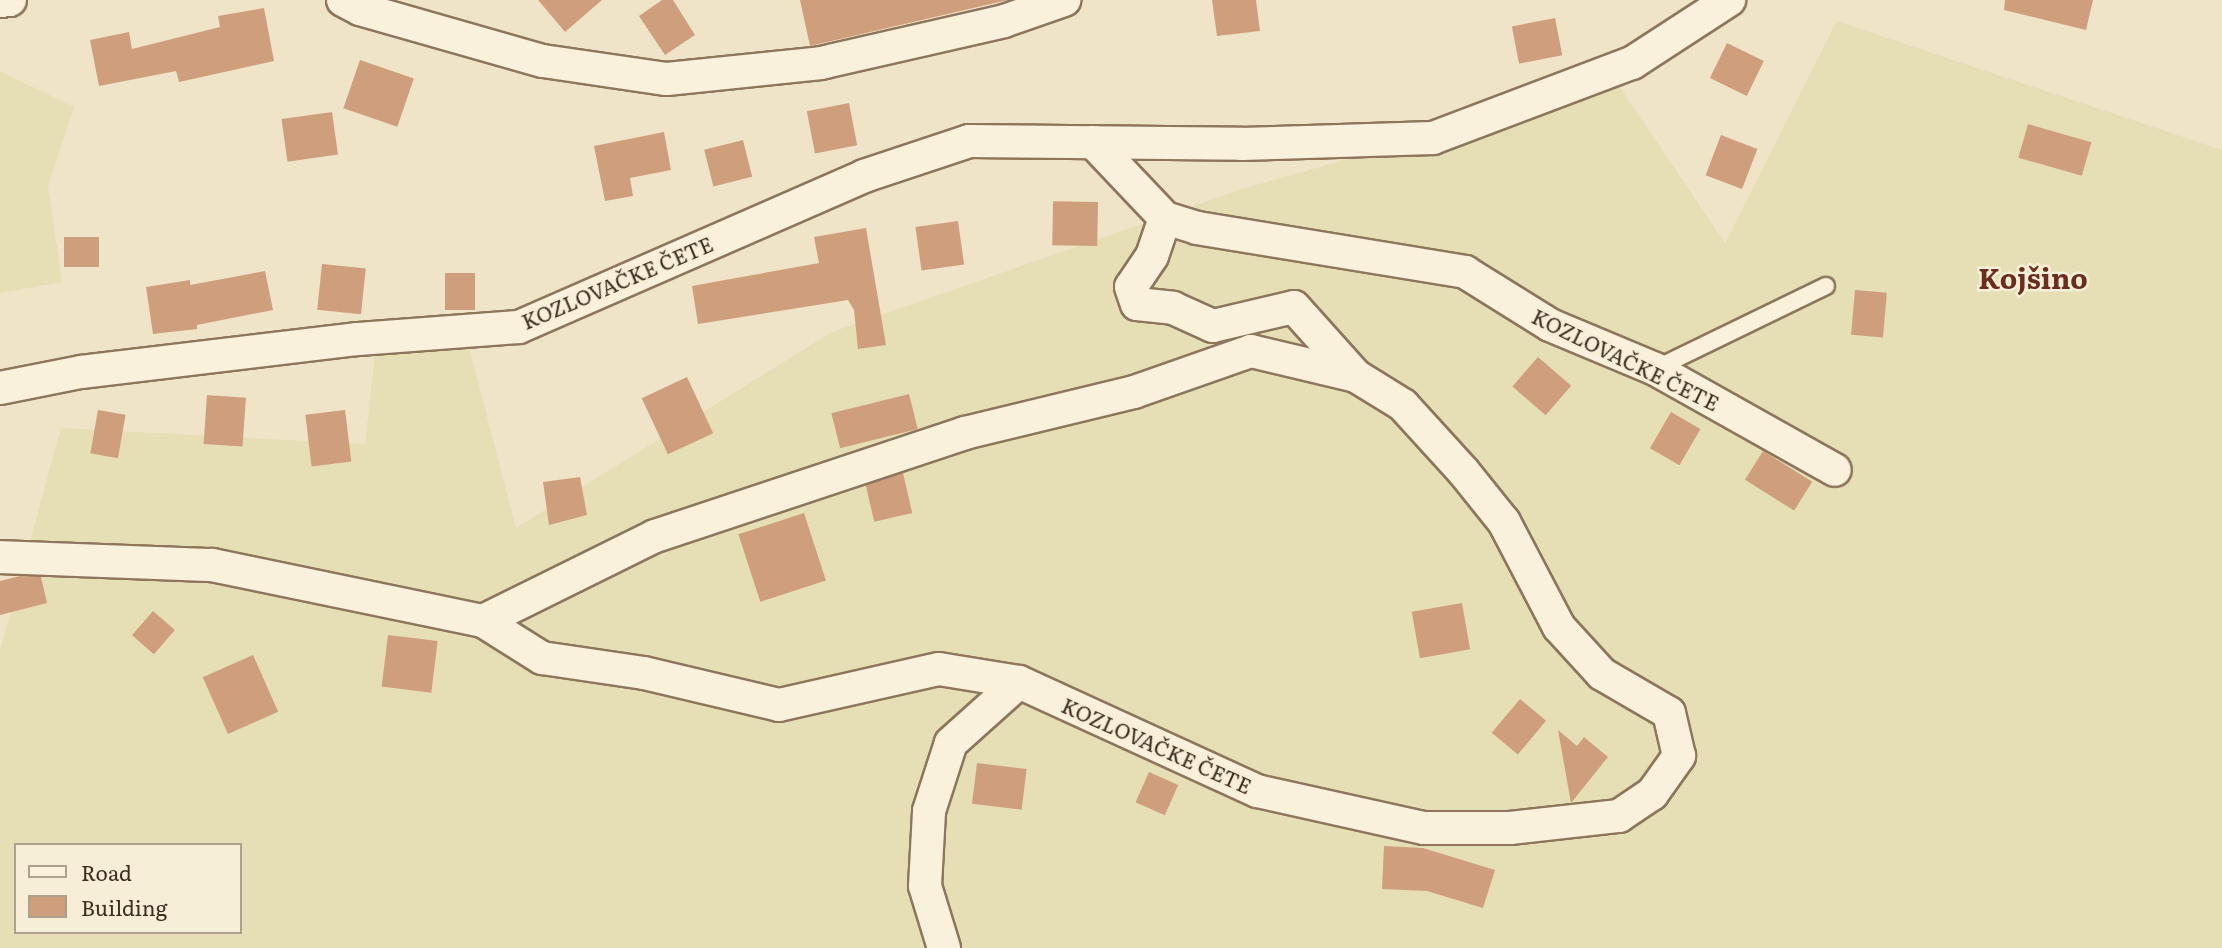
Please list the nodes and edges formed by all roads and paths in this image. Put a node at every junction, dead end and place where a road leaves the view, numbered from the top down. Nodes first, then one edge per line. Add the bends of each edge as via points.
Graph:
1 (10, 0) edge
2 (343, 0) edge
3 (1064, 0) edge
4 (1729, 0) edge
5 (0, 1) edge
6 (1093, 142) junction
7 (1165, 218) junction
8 (1826, 286) dead end
9 (1655, 369) junction
10 (1356, 376) junction
11 (0, 388) edge
12 (1835, 470) dead end
13 (0, 556) edge
14 (483, 621) junction
15 (1019, 682) junction
16 (944, 948) edge

1 - 5 street
2 - 3 street via 360,9 543,61 667,79 821,64 1003,21
4 - 6 street, KOZLOVAČKE ČETE via 1632,63 1433,138
6 - 7 street, KOZLOVAČKE ČETE
6 - 11 street, KOZLOVAČKE ČETE via 969,141 864,176 519,327 81,372
7 - 9 street, KOZLOVAČKE ČETE via 1197,228 1465,272 1550,325
7 - 10 street, KOZLOVAČKE ČETE via 1152,256 1131,287 1137,304 1173,308 1213,326 1294,307
8 - 9 lane
9 - 12 street, KOZLOVAČKE ČETE
10 - 14 street, KOZLOVAČKE ČETE via 1251,351 1133,392 965,433 655,536
10 - 15 street, KOZLOVAČKE ČETE via 1403,405 1463,471 1504,522 1559,627 1602,674 1669,713 1679,756 1652,794 1619,816 1573,824 1424,828 1257,791
13 - 14 street, KOZLOVAČKE ČETE via 212,565
14 - 15 street, KOZLOVAČKE ČETE via 542,658 645,673 779,705 939,669
15 - 16 street via 951,743 929,811 925,886

